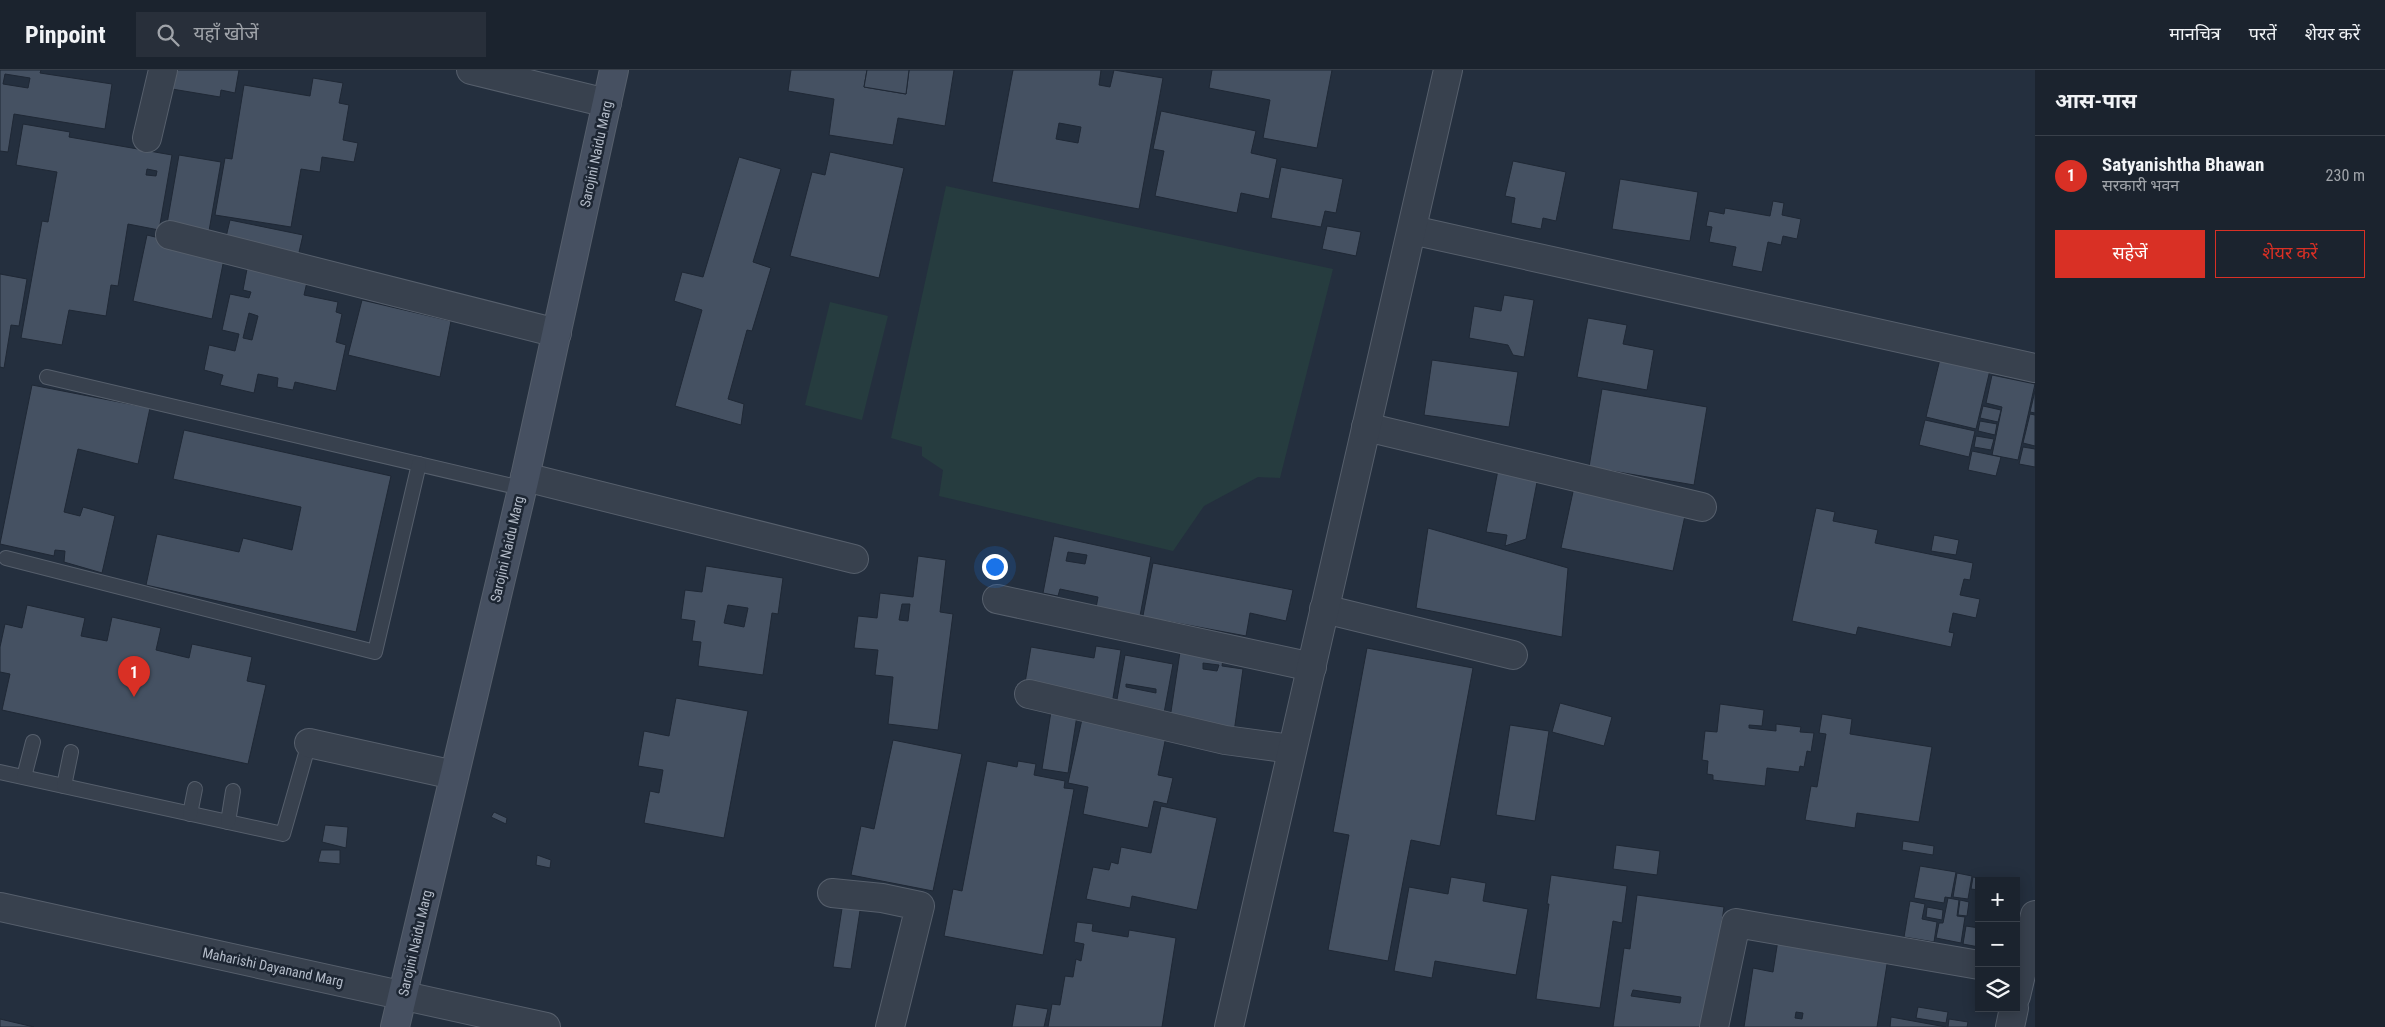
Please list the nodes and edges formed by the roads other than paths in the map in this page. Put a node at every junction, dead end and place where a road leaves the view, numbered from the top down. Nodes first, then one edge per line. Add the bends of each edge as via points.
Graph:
1 (163, 70) edge
2 (471, 70) edge
3 (614, 70) edge
4 (1448, 70) edge
5 (607, 103) junction
6 (147, 138) dead end
7 (1412, 230) junction
8 (170, 235) dead end
9 (557, 333) junction
10 (2035, 368) edge
11 (47, 377) dead end
12 (1366, 427) junction
13 (419, 464) junction
14 (523, 483) junction
15 (1702, 507) dead end
16 (6, 558) dead end
17 (854, 559) dead end
18 (997, 599) dead end
19 (1324, 609) junction
20 (1513, 655) dead end
21 (1312, 666) junction
22 (1029, 694) dead end
23 (32, 742) dead end
24 (309, 743) joint
25 (1292, 749) junction
26 (71, 752) dead end
27 (0, 772) edge
28 (454, 776) junction
29 (24, 777) junction
30 (64, 786) junction
31 (195, 789) dead end
32 (233, 791) dead end
33 (190, 814) junction
34 (228, 822) junction
35 (832, 892) dead end
36 (0, 907) edge
37 (2035, 915) edge
38 (1975, 964) edge
39 (2020, 972) edge
40 (403, 996) junction
41 (2013, 1012) edge
42 (395, 1027) edge
43 (546, 1027) edge
44 (890, 1027) edge
45 (1229, 1027) edge
46 (1714, 1027) edge
47 (2010, 1027) edge

1 - 6 street
2 - 5 street
3 - 5 main road, Sarojini Naidu Marg
4 - 7 street
5 - 9 main road, Sarojini Naidu Marg
7 - 10 street
7 - 12 street
8 - 9 street
9 - 14 main road, Sarojini Naidu Marg
11 - 13 lane
12 - 15 street
12 - 19 street
13 - 14 lane
13 - 16 lane via 375,652
14 - 17 street
14 - 28 main road, Sarojini Naidu Marg
18 - 21 street
19 - 20 street
19 - 21 street
21 - 25 street
22 - 25 street via 1225,740
23 - 29 lane
24 - 28 street
24 - 34 lane via 283,834
25 - 45 street
26 - 30 lane
27 - 29 lane
28 - 40 main road, Sarojini Naidu Marg
29 - 30 lane
30 - 33 lane
31 - 33 lane
32 - 34 lane
33 - 34 lane
35 - 44 street via 920,906
36 - 40 street, Maharishi Dayanand Marg
37 - 39 street
38 - 46 street via 1736,923
40 - 42 main road, Sarojini Naidu Marg
40 - 43 street, Maharishi Dayanand Marg
41 - 47 street

